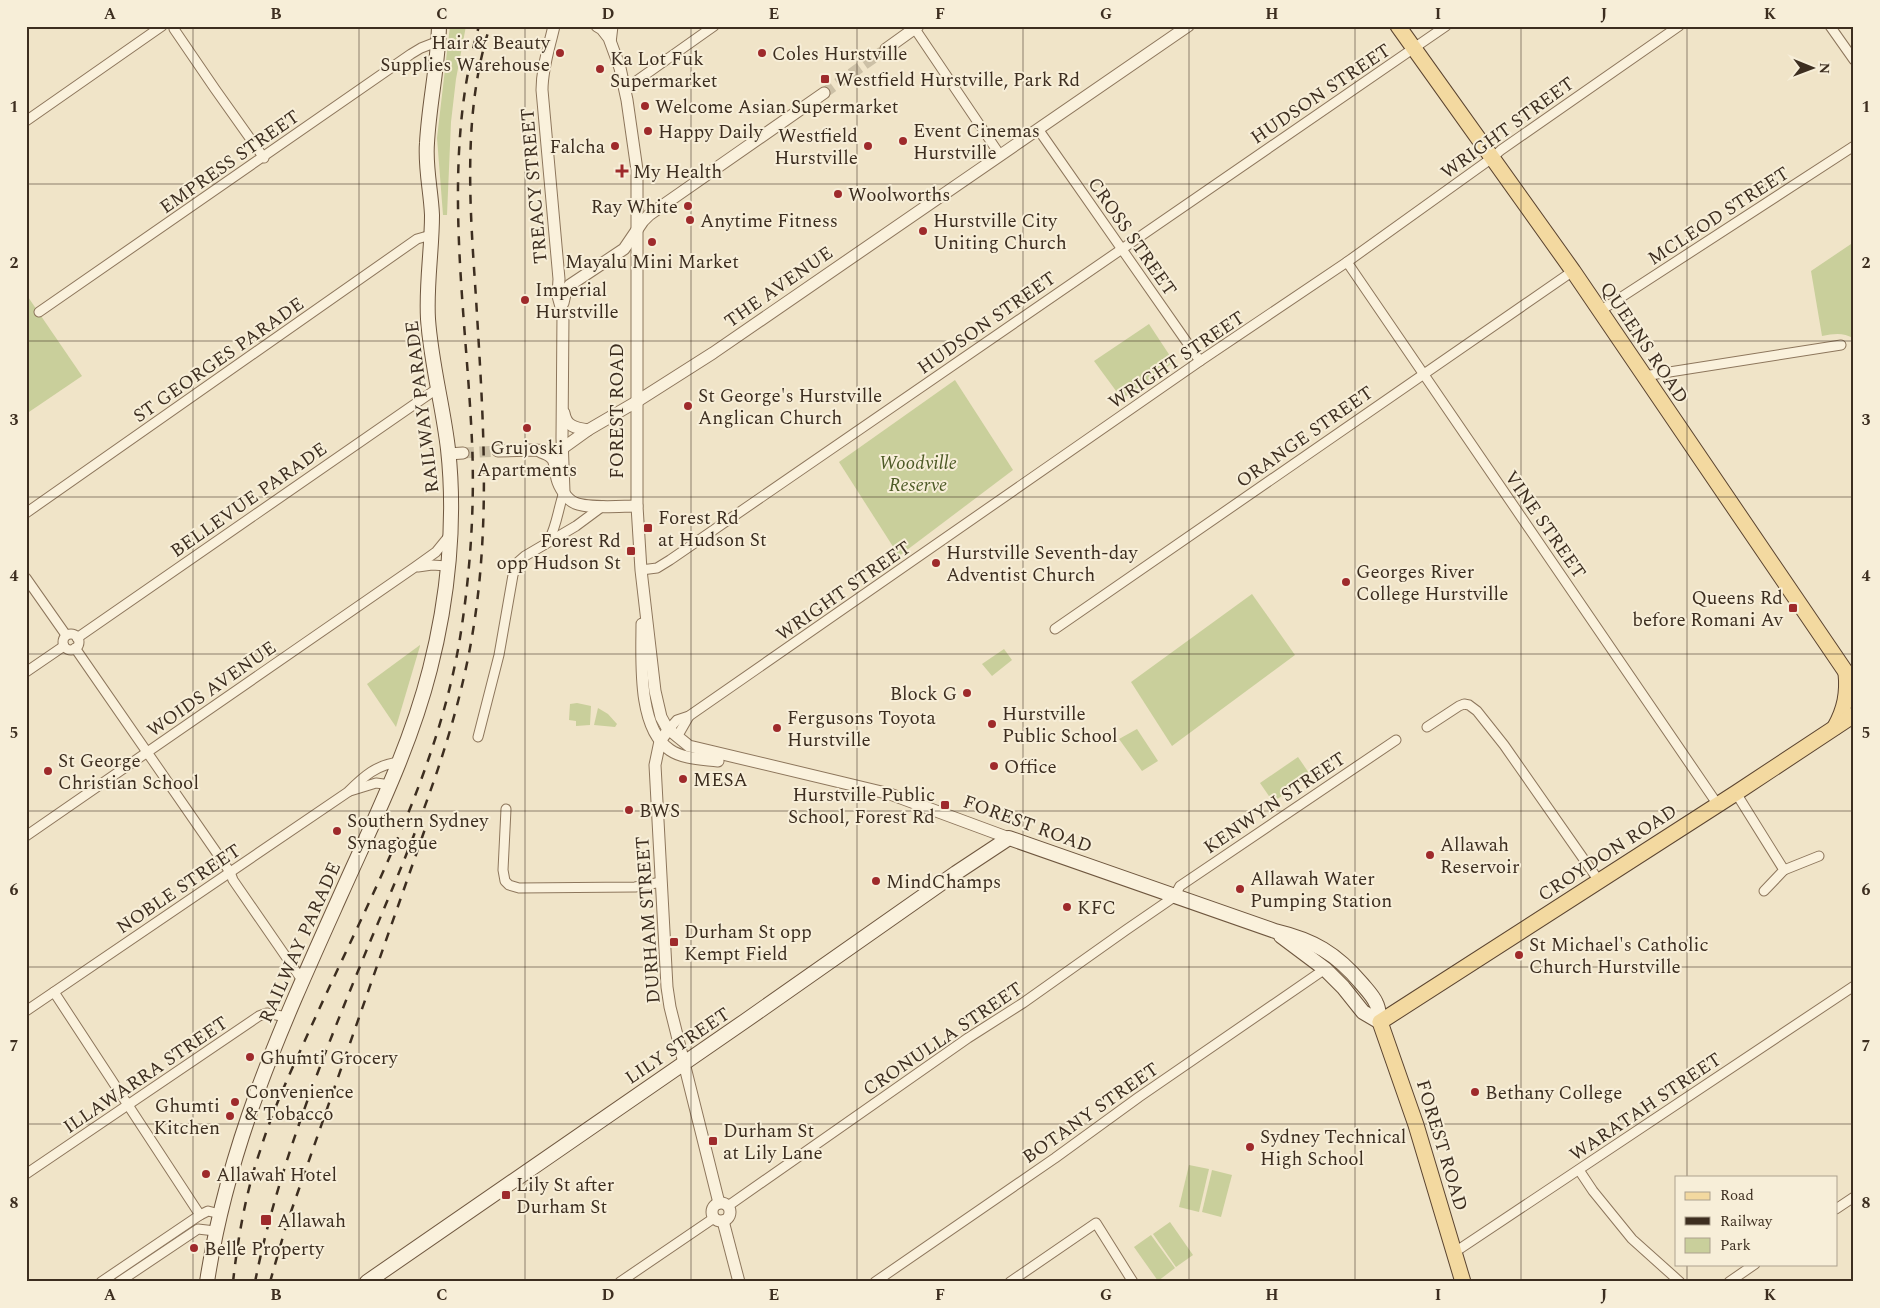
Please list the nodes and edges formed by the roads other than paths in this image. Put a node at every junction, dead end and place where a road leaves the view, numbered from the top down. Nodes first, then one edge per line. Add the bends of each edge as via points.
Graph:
1 (163, 26) edge
2 (439, 26) edge
3 (546, 26) edge
4 (554, 26) edge
5 (597, 26) edge
6 (614, 26) edge
7 (714, 26) edge
8 (1188, 26) edge
9 (1398, 26) edge
10 (1446, 26) edge
11 (1679, 26) edge
12 (1830, 26) edge
13 (176, 27) edge
14 (915, 27) edge
15 (439, 41) junction
16 (548, 44) junction
17 (611, 44) junction
18 (1414, 48) junction
19 (886, 49) tunnel mouth
20 (1854, 60) edge
21 (625, 89) junction
22 (824, 93) tunnel mouth
23 (26, 121) edge
24 (1038, 129) junction
25 (1854, 146) edge
26 (1000, 155) junction
27 (264, 158) junction
28 (1492, 158) junction
29 (637, 231) junction
30 (431, 235) junction
31 (1122, 248) junction
32 (1347, 262) junction
33 (1573, 271) junction
34 (1600, 311) junction
35 (39, 312) dead end
36 (563, 314) junction
37 (1841, 346) dead end
38 (1200, 361) junction
39 (1423, 374) junction
40 (1644, 376) junction
41 (438, 388) junction
42 (636, 402) junction
43 (563, 408) junction
44 (588, 430) junction
45 (563, 448) junction
46 (534, 450) junction
47 (498, 451) tunnel mouth
48 (464, 453) tunnel mouth
49 (448, 454) junction
50 (564, 492) junction
51 (608, 506) junction
52 (637, 506) junction
53 (26, 513) edge
54 (559, 513) junction
55 (576, 526) junction
56 (639, 528) junction
57 (449, 535) junction
58 (548, 540) junction
59 (447, 566) junction
60 (415, 568) junction
61 (641, 570) junction
62 (26, 578) edge
63 (1055, 629) dead end
64 (66, 635) junction
65 (77, 638) junction
66 (64, 646) junction
67 (75, 648) junction
68 (26, 672) edge
69 (1850, 678) edge
70 (1854, 715) edge
71 (1428, 727) dead end
72 (1834, 728) junction
73 (673, 733) junction
74 (478, 737) dead end
75 (1396, 740) dead end
76 (660, 741) junction
77 (670, 750) junction
78 (146, 753) junction
79 (400, 762) junction
80 (765, 766) junction
81 (655, 779) junction
82 (391, 785) junction
83 (348, 792) junction
84 (1736, 793) junction
85 (1718, 805) junction
86 (506, 809) dead end
87 (26, 836) edge
88 (1009, 838) junction
89 (1819, 856) dead end
90 (1784, 870) junction
91 (230, 872) junction
92 (1599, 881) junction
93 (661, 882) junction
94 (1764, 891) dead end
95 (1174, 897) junction
96 (1274, 931) junction
97 (1324, 969) junction
98 (302, 980) junction
99 (1854, 986) edge
100 (54, 992) junction
101 (26, 1011) edge
102 (286, 1017) junction
103 (1380, 1022) junction
104 (684, 1062) junction
105 (129, 1105) junction
106 (1579, 1170) junction
107 (26, 1174) edge
108 (1854, 1197) edge
109 (723, 1204) junction
110 (1838, 1208) edge
111 (220, 1214) junction
112 (200, 1215) junction
113 (718, 1219) junction
114 (201, 1228) junction
115 (216, 1231) junction
116 (1454, 1252) junction
117 (1752, 1266) edge
118 (101, 1282) edge
119 (119, 1282) edge
120 (206, 1282) edge
121 (367, 1282) edge
122 (620, 1282) edge
123 (739, 1282) edge
124 (875, 1282) edge
125 (1010, 1282) edge
126 (1133, 1282) edge
127 (1463, 1282) edge
128 (1680, 1282) edge
129 (1729, 1282) edge

1 - 13 street via 168,29
1 - 23 street
2 - 15 main road, RAILWAY PARADE
3 - 16 street
4 - 16 street, TREACY STREET
5 - 17 street, FOREST ROAD
6 - 17 street, FOREST ROAD
7 - 21 street
8 - 24 street, THE AVENUE
9 - 18 main road, QUEENS ROAD
10 - 18 street, HUDSON STREET
11 - 28 street, WRIGHT STREET
12 - 20 street
13 - 27 street
14 - 19 street
14 - 26 street
15 - 27 street, EMPRESS STREET via 411,54
15 - 30 main road, RAILWAY PARADE via 426,148
16 - 36 street, TREACY STREET via 542,90 558,296
17 - 21 street, FOREST ROAD
18 - 28 main road, QUEENS ROAD
18 - 31 street, HUDSON STREET
21 - 29 street, FOREST ROAD via 637,170
22 - 29 street via 657,209
24 - 26 street, THE AVENUE
24 - 31 street, CROSS STREET
25 - 34 street, MCLEOD STREET
26 - 42 street, THE AVENUE via 713,353
27 - 35 street, EMPRESS STREET
28 - 32 street, WRIGHT STREET
28 - 33 main road, QUEENS ROAD
29 - 36 street via 624,249 570,285 564,296
29 - 42 street, FOREST ROAD
30 - 41 main road, RAILWAY PARADE via 428,322
30 - 53 street, ST GEORGES PARADE via 417,240
31 - 38 street, CROSS STREET
31 - 61 street, HUDSON STREET via 670,560 657,568
32 - 38 street, WRIGHT STREET
32 - 39 street, VINE STREET
33 - 34 main road, QUEENS ROAD
33 - 39 street, ORANGE STREET
34 - 40 main road, QUEENS ROAD
36 - 43 street, TREACY STREET
37 - 40 street
38 - 73 street, WRIGHT STREET via 689,716
39 - 63 street, ORANGE STREET
39 - 85 street, VINE STREET
40 - 69 main road, QUEENS ROAD
41 - 49 main road, RAILWAY PARADE
41 - 65 street, BELLEVUE PARADE
42 - 44 street, THE AVENUE
42 - 52 street, FOREST ROAD
43 - 44 street via 569,425
43 - 45 street, TREACY STREET
43 - 46 street via 554,438 549,445
44 - 45 street, THE AVENUE
45 - 46 street
45 - 50 street, TREACY STREET
46 - 47 street
46 - 50 street via 547,454 553,460 557,480
48 - 49 street
49 - 57 main road, RAILWAY PARADE
50 - 51 street via 575,503
50 - 54 street
51 - 52 street
51 - 55 street
51 - 56 street via 627,514
52 - 56 street, FOREST ROAD
54 - 55 street via 565,521
54 - 58 street
55 - 58 street
56 - 61 street, FOREST ROAD
57 - 59 main road, RAILWAY PARADE
57 - 60 street, WOIDS AVENUE via 436,552
58 - 74 street via 517,563 499,655
59 - 60 street, WOIDS AVENUE
59 - 79 main road, RAILWAY PARADE via 430,670
60 - 78 street, WOIDS AVENUE
61 - 73 street, FOREST ROAD via 658,705 661,717
61 - 76 street, FOREST ROAD via 644,695 652,729
62 - 64 street
64 - 65 street via 74,634
64 - 66 street
65 - 67 street via 79,642
66 - 67 street via 68,650
66 - 68 street
67 - 78 street
69 - 72 main road via 1844,708
70 - 72 main road, CROYDON ROAD
71 - 92 street via 1459,706 1474,707
72 - 84 main road, CROYDON ROAD
73 - 76 street
73 - 77 street
73 - 80 street, FOREST ROAD via 700,750
75 - 95 street, KENWYN STREET via 1180,886
76 - 77 street, FOREST ROAD
76 - 81 street, DURHAM STREET
77 - 80 street, FOREST ROAD via 695,758
77 - 81 street
78 - 87 street, WOIDS AVENUE
78 - 91 street
79 - 82 main road, RAILWAY PARADE
79 - 83 street, NOBLE STREET via 373,770
80 - 88 street, FOREST ROAD via 890,794
81 - 93 street, DURHAM STREET
82 - 83 street, NOBLE STREET via 376,783
82 - 98 main road, RAILWAY PARADE
83 - 91 street, NOBLE STREET
84 - 85 main road, CROYDON ROAD
84 - 90 street
85 - 92 main road, CROYDON ROAD
86 - 93 street via 503,870 509,884 519,888 635,887
88 - 95 main road, FOREST ROAD
88 - 104 main road, LILY STREET
89 - 90 street
90 - 94 street
91 - 98 street
91 - 100 street, NOBLE STREET
92 - 103 main road, CROYDON ROAD
93 - 104 street, DURHAM STREET via 668,997
95 - 96 main road, FOREST ROAD
95 - 109 street, CRONULLA STREET via 1023,1003
96 - 97 main road, FOREST ROAD
96 - 103 main road, FOREST ROAD via 1300,937 1338,959 1376,1002
97 - 103 main road, FOREST ROAD via 1363,1012
97 - 124 street, BOTANY STREET
98 - 102 main road, RAILWAY PARADE
99 - 106 street, WARATAH STREET
100 - 101 street, NOBLE STREET
100 - 105 street
102 - 105 street, ILLAWARRA STREET via 267,1013 259,1016
102 - 111 main road, RAILWAY PARADE via 238,1144
103 - 116 main road, FOREST ROAD via 1416,1125
104 - 109 street, DURHAM STREET
104 - 121 main road, LILY STREET
105 - 107 street, ILLAWARRA STREET
105 - 112 street
106 - 116 street, WARATAH STREET
106 - 128 street via 1632,1239
108 - 110 street
109 - 113 street via 712,1209
109 - 113 street via 730,1214
111 - 112 street via 208,1211
111 - 115 main road, RAILWAY PARADE
112 - 114 street
112 - 118 street
113 - 122 street
113 - 123 street
114 - 115 street
114 - 119 street
115 - 120 main road, RAILWAY PARADE
116 - 127 main road, FOREST ROAD
117 - 129 street
125 - 126 street via 1096,1223

